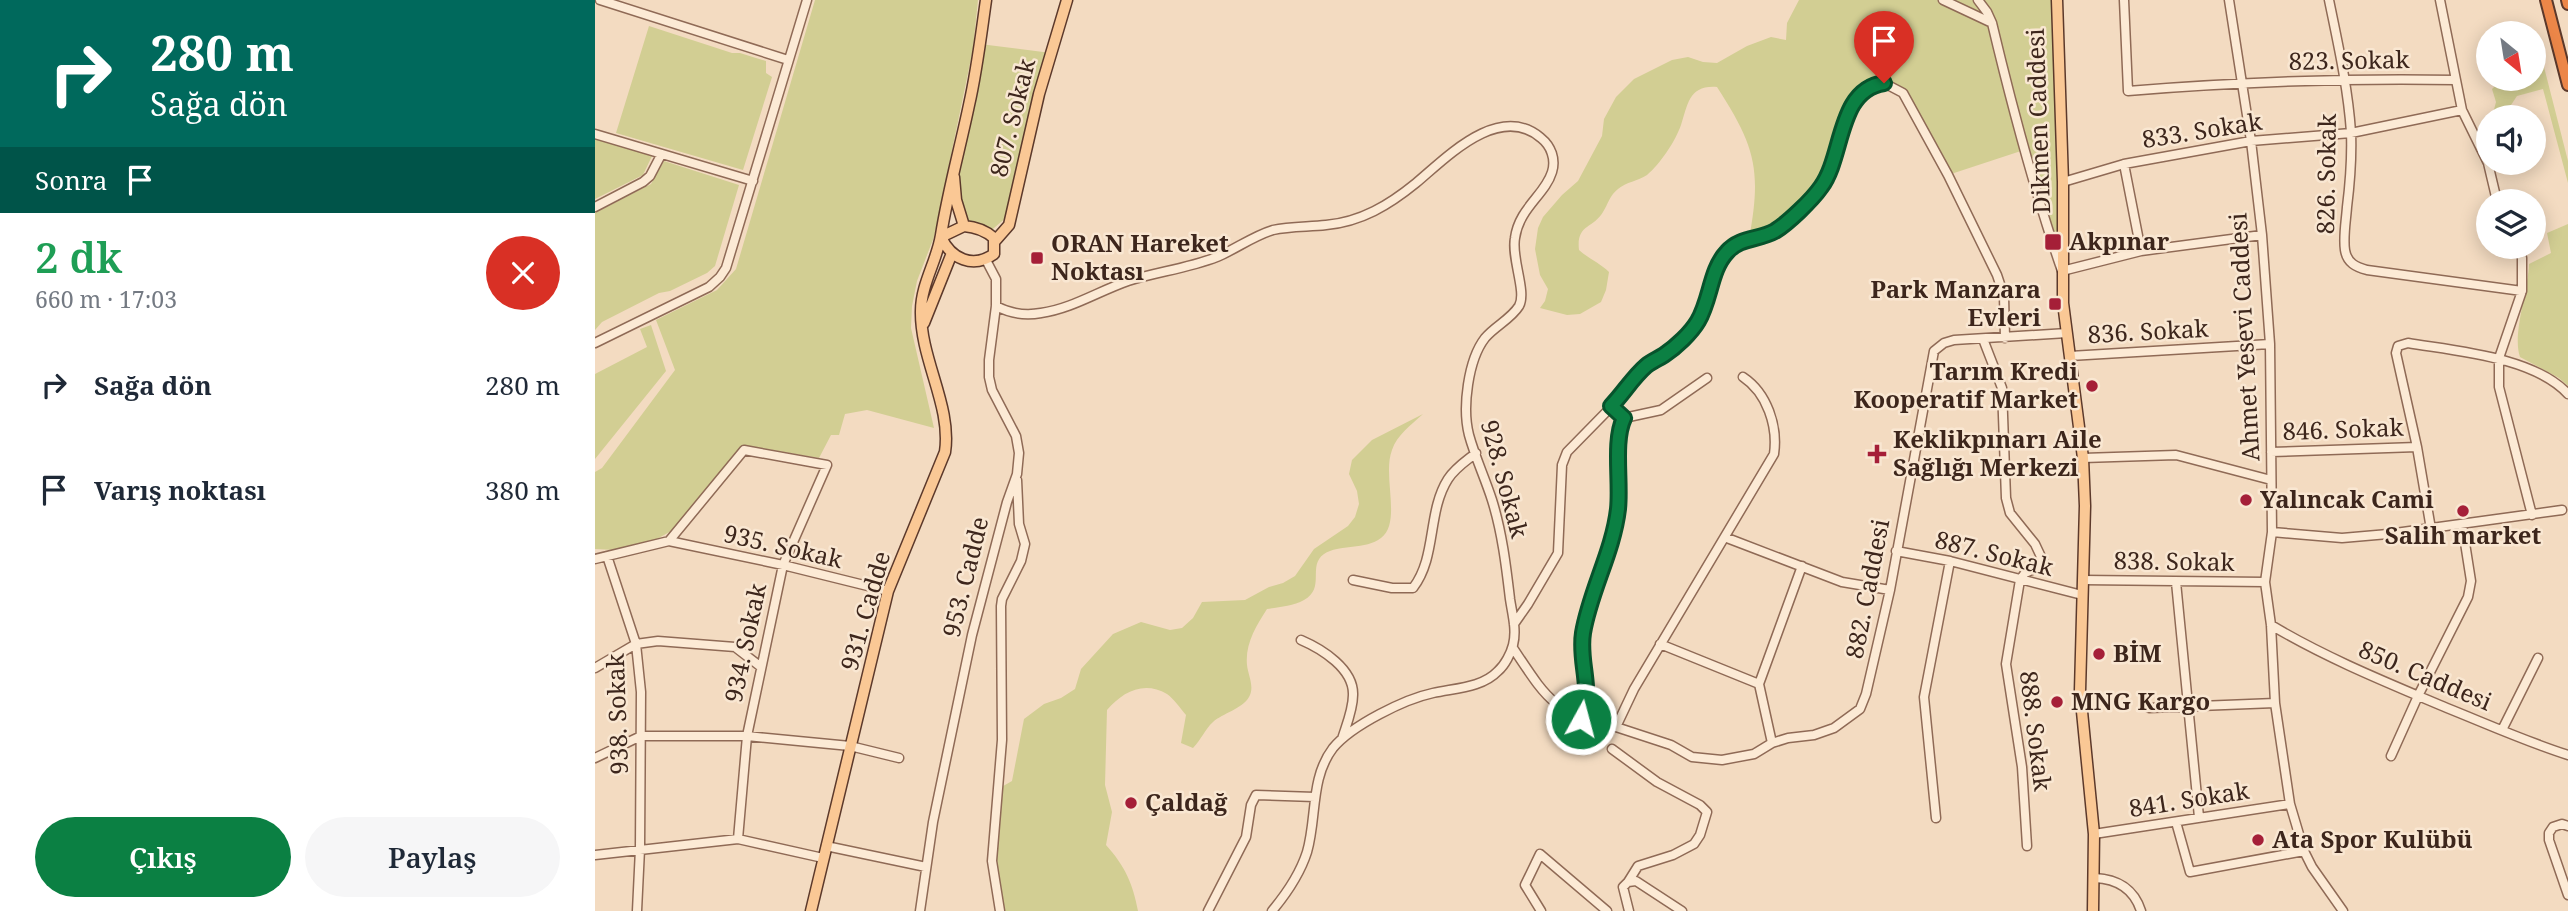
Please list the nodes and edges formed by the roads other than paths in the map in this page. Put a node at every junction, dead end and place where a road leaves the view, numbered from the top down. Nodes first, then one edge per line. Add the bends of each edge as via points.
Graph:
1 (600, 0) edge
2 (807, 0) edge
3 (986, 0) edge
4 (1067, 0) edge
5 (1943, 0) edge
6 (1978, 0) edge
7 (2057, 0) edge
8 (2124, 0) edge
9 (2229, 0) edge
10 (2329, 0) edge
11 (2440, 0) edge
12 (2546, 0) edge
13 (1992, 23) junction
14 (788, 60) junction
15 (2344, 78) junction
16 (2456, 80) junction
17 (2241, 82) junction
18 (2568, 85) edge
19 (2462, 110) junction
20 (2351, 133) junction
21 (595, 134) edge
22 (2251, 141) junction
23 (660, 155) junction
24 (2125, 164) junction
25 (953, 169) junction
26 (753, 181) junction
27 (2063, 182) junction
28 (2494, 189) edge
29 (595, 207) edge
30 (964, 226) junction
31 (2262, 236) junction
32 (941, 237) junction
33 (995, 241) junction
34 (2141, 251) junction
35 (952, 253) junction
36 (2522, 259) edge
37 (986, 260) junction
38 (2062, 271) junction
39 (2522, 291) junction
40 (996, 306) junction
41 (922, 327) junction
42 (2067, 333) junction
43 (2005, 338) junction
44 (1983, 339) junction
45 (595, 343) edge
46 (2270, 344) junction
47 (2070, 356) junction
48 (2499, 358) junction
49 (1743, 377) dead end
50 (1707, 378) dead end
51 (2568, 394) edge
52 (1611, 406) junction
53 (1624, 418) junction
54 (2417, 447) junction
55 (2271, 452) junction
56 (1476, 453) junction
57 (2083, 458) junction
58 (1017, 474) junction
59 (2271, 480) junction
60 (2562, 510) dead end
61 (2532, 515) junction
62 (2462, 524) junction
63 (2431, 529) junction
64 (2272, 532) junction
65 (1727, 538) junction
66 (669, 541) junction
67 (1896, 551) junction
68 (607, 556) junction
69 (595, 559) edge
70 (1950, 561) junction
71 (783, 565) junction
72 (1802, 566) junction
73 (1353, 580) dead end
74 (2020, 580) junction
75 (2083, 580) junction
76 (2176, 582) junction
77 (2265, 582) junction
78 (1890, 590) junction
79 (888, 591) junction
80 (2082, 595) junction
81 (1514, 624) junction
82 (2271, 625) junction
83 (1301, 640) dead end
84 (636, 644) junction
85 (1660, 644) junction
86 (1513, 648) junction
87 (2538, 658) dead end
88 (761, 667) junction
89 (595, 668) edge
90 (1759, 684) junction
91 (2418, 696) junction
92 (2275, 703) junction
93 (2187, 705) junction
94 (2149, 708) dead end
95 (1581, 719) junction
96 (1616, 727) junction
97 (2502, 730) junction
98 (641, 736) junction
99 (747, 736) junction
100 (1342, 739) junction
101 (1772, 743) junction
102 (850, 747) junction
103 (1612, 749) dead end
104 (2568, 755) edge
105 (2391, 756) dead end
106 (595, 758) edge
107 (899, 758) dead end
108 (1315, 797) junction
109 (2290, 804) junction
110 (2199, 817) junction
111 (1936, 818) dead end
112 (2176, 822) junction
113 (2568, 826) edge
114 (2094, 834) junction
115 (738, 839) junction
116 (826, 846) junction
117 (2027, 846) dead end
118 (640, 849) junction
119 (2304, 851) junction
120 (595, 855) edge
121 (823, 858) junction
122 (926, 867) junction
123 (2095, 878) junction
124 (1628, 882) junction
125 (2568, 895) edge
126 (637, 911) edge
127 (811, 911) edge
128 (920, 911) edge
129 (1000, 911) edge
130 (1208, 911) edge
131 (1272, 911) edge
132 (1541, 911) edge
133 (1607, 911) edge
134 (1629, 911) edge
135 (1682, 911) edge
136 (2093, 911) edge
137 (2141, 911) edge
138 (2343, 911) edge

1 - 14 street
2 - 14 street
3 - 25 main road, 931. Cadde
4 - 33 main road, 807. Sokak via 1039,93 1009,225
5 - 13 street
6 - 13 street
7 - 27 main road, Dikmen Caddesi
8 - 17 street, 823. Sokak via 2128,90
9 - 17 street, Ahmet Yesevi Caddesi
10 - 15 street, 826. Sokak
11 - 16 street
12 - 18 highway
13 - 38 street via 2035,190
14 - 26 street
15 - 16 street, 823. Sokak
15 - 17 street, 823. Sokak
15 - 20 street, 826. Sokak
16 - 19 street
17 - 22 street, Ahmet Yesevi Caddesi
19 - 20 street, 833. Sokak
19 - 28 street via 2488,163
20 - 22 street, 833. Sokak
20 - 39 street, 826. Sokak via 2345,250 2353,265
21 - 23 street
22 - 24 street, 833. Sokak
22 - 31 street, Ahmet Yesevi Caddesi
23 - 26 street
23 - 29 street via 643,182
24 - 27 street, 833. Sokak
24 - 34 street
25 - 30 main road
25 - 32 main road, 931. Cadde
26 - 45 street via 720,277 709,287
27 - 38 main road, Dikmen Caddesi
30 - 32 main road
30 - 33 main road via 988,233
31 - 34 street
31 - 46 street, Ahmet Yesevi Caddesi
32 - 35 main road
32 - 41 main road, 931. Cadde via 926,278
33 - 37 main road via 994,254
34 - 38 street
35 - 37 main road via 967,261
35 - 41 main road
36 - 39 street
37 - 40 street, 953. Cadde via 996,279
38 - 42 main road, Dikmen Caddesi
39 - 48 street
40 - 56 street, 928. Sokak via 1014,314 1056,310 1122,283 1218,256 1277,229 1356,219 1399,197 1479,134 1493,128 1522,127 1548,145 1554,155 1553,170 1523,215 1515,236 1515,267 1522,295 1519,305 1479,348 1467,389 1466,412
40 - 58 street, 953. Cadde via 989,377 1016,436
41 - 79 main road, 931. Cadde via 947,439 936,478
42 - 43 street, 882. Caddesi
42 - 47 main road, Dikmen Caddesi
43 - 44 street, 882. Caddesi
43 - 52 street via 2004,296 1997,275 1948,175 1903,93 1884,83 1875,84 1855,100 1820,189 1776,230 1742,240 1728,251 1692,328 1644,367
44 - 67 street, 882. Caddesi via 1944,343 1934,351
44 - 74 street via 2002,388 2005,498 2015,520 2043,557 2041,566
46 - 47 street, 836. Sokak
46 - 55 street, Ahmet Yesevi Caddesi
47 - 57 main road, Dikmen Caddesi
48 - 51 street via 2540,375
48 - 54 street via 2408,343 2398,346
48 - 61 street via 2499,387
49 - 65 street via 1761,392 1776,442 1775,454
50 - 53 street via 1661,410
52 - 53 street
52 - 81 street via 1567,452 1562,465 1558,553
53 - 95 street via 1619,435 1617,519 1582,637 1586,690
54 - 55 street, 846. Sokak
54 - 63 street
55 - 59 street, Ahmet Yesevi Caddesi
56 - 73 street via 1448,477 1439,494 1423,570 1413,588
56 - 81 street, 928. Sokak via 1503,542
57 - 59 street via 2176,454
57 - 75 main road, Dikmen Caddesi
58 - 122 street, 953. Cadde via 972,635
58 - 129 street via 1019,524 1025,544 1001,607 1002,740 992,861
59 - 64 street, Ahmet Yesevi Caddesi
60 - 61 street
61 - 62 street
62 - 63 street
62 - 91 street via 2471,582 2468,597
63 - 64 street via 2342,538
64 - 77 street, Ahmet Yesevi Caddesi
65 - 72 street
65 - 85 street
66 - 68 street
66 - 71 street, 935. Sokak
66 - 71 street, 934. Sokak via 744,450 827,465
67 - 70 street, 887. Sokak
67 - 78 street, 882. Caddesi
68 - 69 street
68 - 84 street, 938. Sokak
70 - 74 street, 887. Sokak
70 - 111 street via 1924,696
71 - 79 street, 935. Sokak
71 - 88 street, 934. Sokak
72 - 78 street via 1842,582
72 - 90 street
74 - 80 street, 887. Sokak
74 - 117 street, 888. Sokak via 2006,664 2022,766
75 - 76 street, 838. Sokak
75 - 80 main road, Dikmen Caddesi
76 - 77 street, 838. Sokak
76 - 93 street
77 - 82 street, Ahmet Yesevi Caddesi
78 - 101 street, 882. Caddesi via 1860,709 1834,728
79 - 102 main road, 931. Cadde
80 - 114 main road, Dikmen Caddesi via 2080,691
81 - 86 street, 928. Sokak
82 - 91 street, 850. Caddesi
82 - 92 street, Ahmet Yesevi Caddesi
83 - 100 street via 1326,653 1349,680 1353,693
84 - 88 street via 658,641 735,647
84 - 89 street
84 - 98 street, 938. Sokak
85 - 90 street
85 - 96 street
86 - 95 street, 882. Caddesi via 1547,698
86 - 100 street via 1498,671 1483,681 1414,697
87 - 97 street
88 - 99 street, 934. Sokak
90 - 101 street
91 - 97 street, 850. Caddesi
91 - 105 street
92 - 93 street
92 - 109 street, Ahmet Yesevi Caddesi
93 - 94 street
93 - 110 street
95 - 96 street, 882. Caddesi
96 - 101 street, 882. Caddesi via 1711,760 1754,754
97 - 104 street, 850. Caddesi
98 - 99 street
98 - 106 street
98 - 118 street, 938. Sokak
99 - 102 street
99 - 115 street, 934. Sokak
100 - 108 street via 1321,771
102 - 107 street
102 - 116 main road, 931. Cadde
103 - 124 street via 1707,812 1694,844 1638,866
108 - 130 street via 1256,795 1246,837
108 - 131 street via 1302,867
109 - 110 street, 841. Sokak
109 - 119 street, Ahmet Yesevi Caddesi
110 - 112 street, 841. Sokak
112 - 114 street, 841. Sokak
112 - 119 street via 2190,872
113 - 125 street via 2553,827 2549,840
114 - 123 main road, Dikmen Caddesi
115 - 118 street
115 - 121 street
116 - 121 main road, 931. Cadde
116 - 122 street
118 - 120 street
118 - 126 street, 938. Sokak
119 - 138 street, Ahmet Yesevi Caddesi
121 - 127 main road, 931. Cadde
122 - 128 street, 953. Cadde
123 - 136 main road, Dikmen Caddesi
123 - 137 street via 2124,884
124 - 134 street via 1623,887
124 - 135 street via 1636,881
132 - 133 street via 1525,885 1540,855

